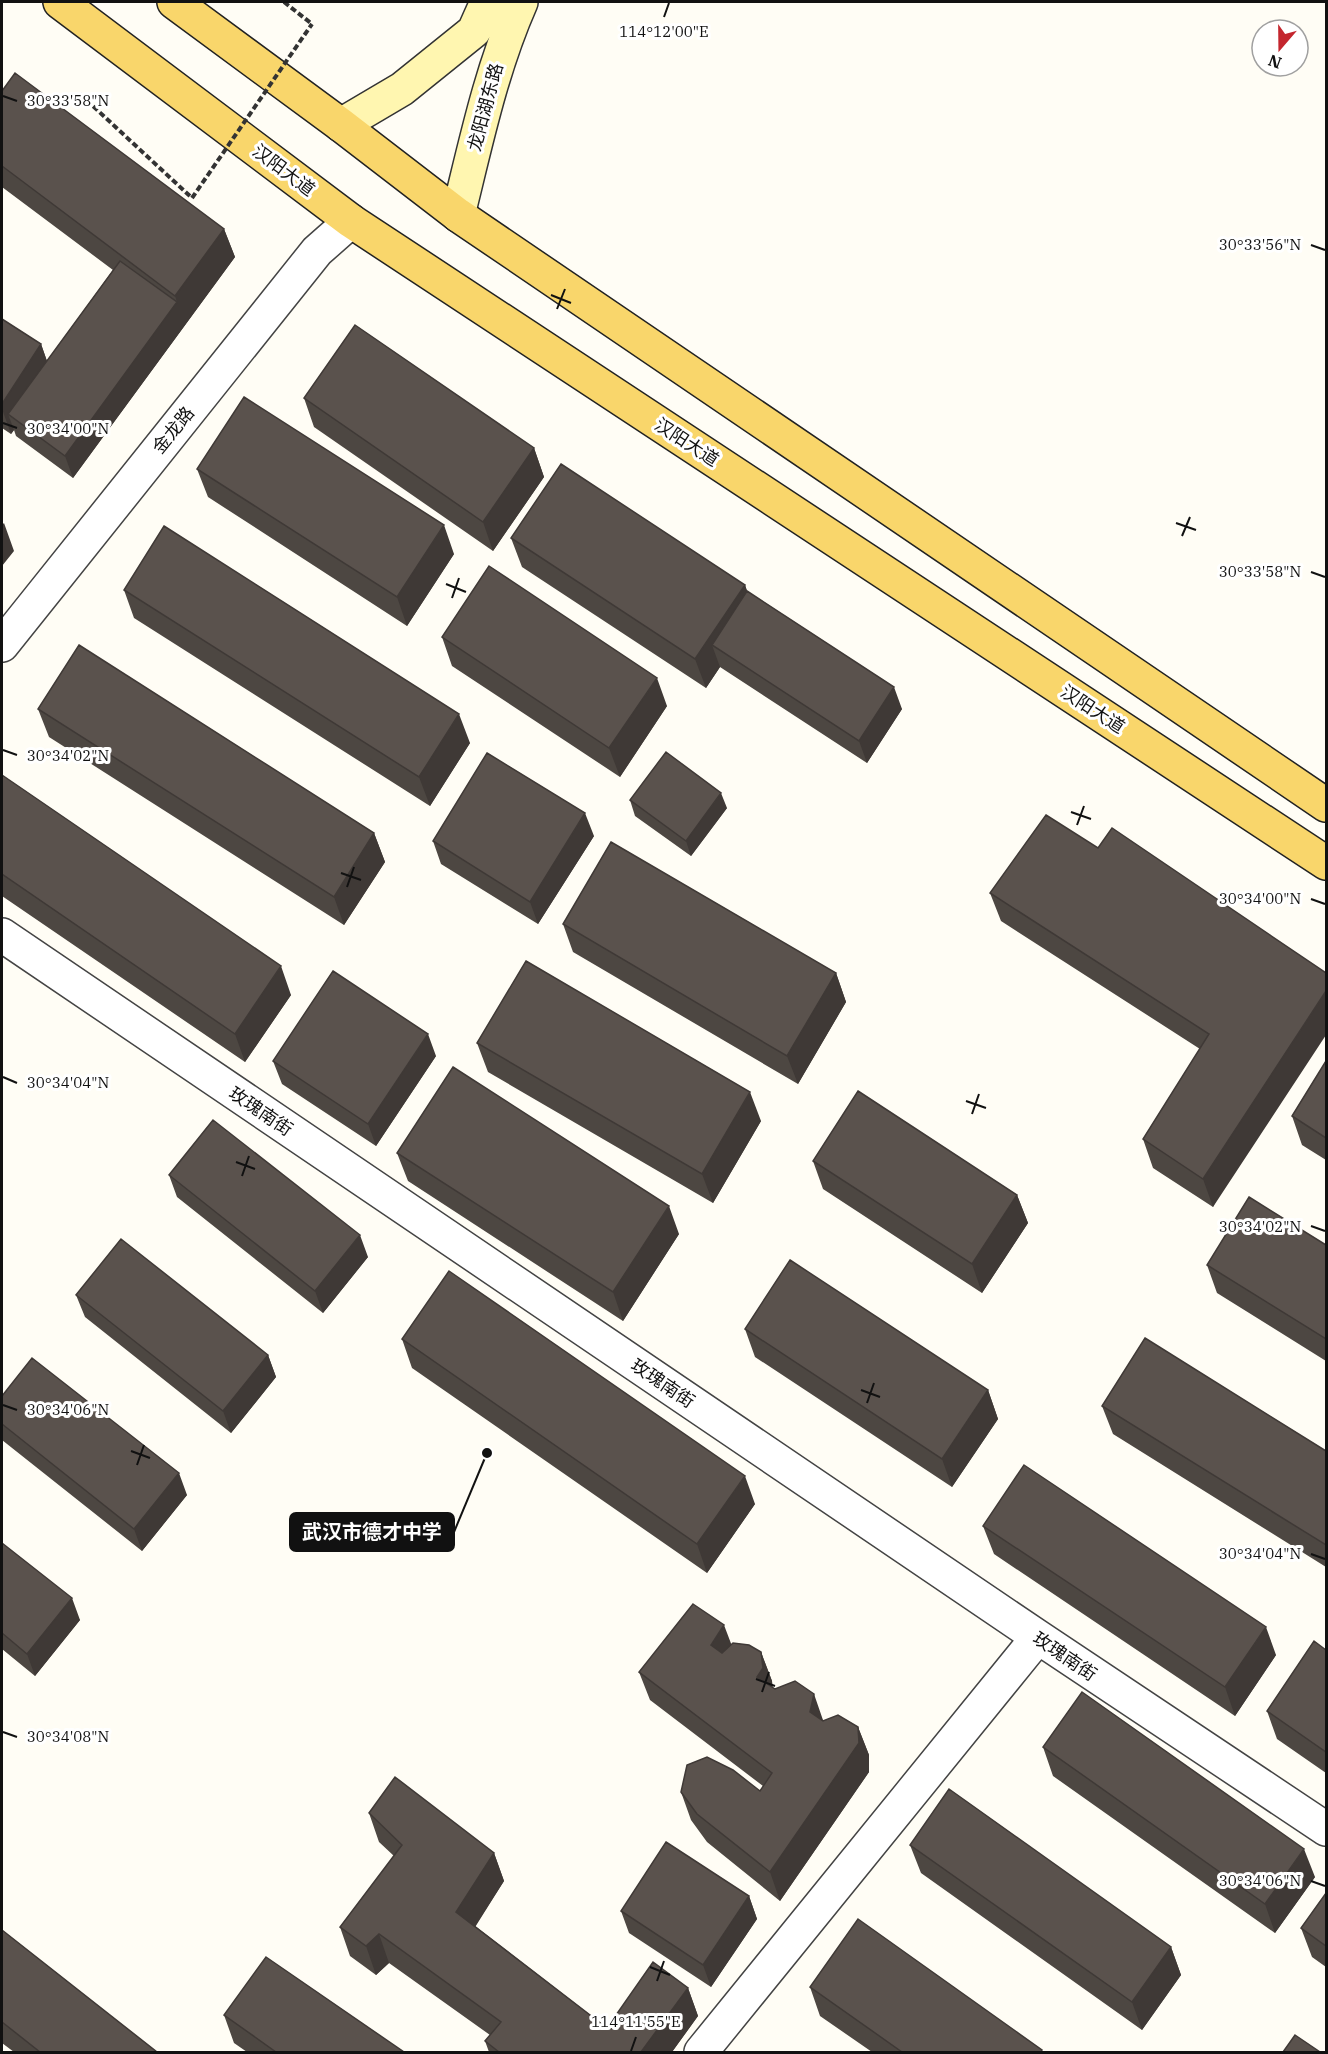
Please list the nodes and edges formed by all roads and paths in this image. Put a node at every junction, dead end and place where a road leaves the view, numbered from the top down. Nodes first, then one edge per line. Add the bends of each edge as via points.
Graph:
1 (60, 2) edge
2 (174, 2) edge
3 (284, 2) edge
4 (487, 2) edge
5 (521, 2) edge
6 (80, 94) dead end
7 (341, 125) junction
8 (458, 215) junction
9 (351, 221) junction
10 (2, 645) edge
11 (1326, 805) edge
12 (1326, 863) edge
13 (2, 935) edge
14 (1038, 1637) junction
15 (1326, 1829) edge
16 (702, 2052) edge

1 - 9 main road, 汉阳大道
2 - 7 main road
3 - 6 path, bridge via 312,24 192,198
4 - 7 main road via 474,31 402,89
5 - 8 main road, 龙阳湖东路 via 503,41 485,101
7 - 8 main road
8 - 11 main road
9 - 10 street, 金龙路 via 317,251
9 - 12 main road, 汉阳大道
13 - 14 street, 玫瑰南街
14 - 15 street, 玫瑰南街
14 - 16 street

